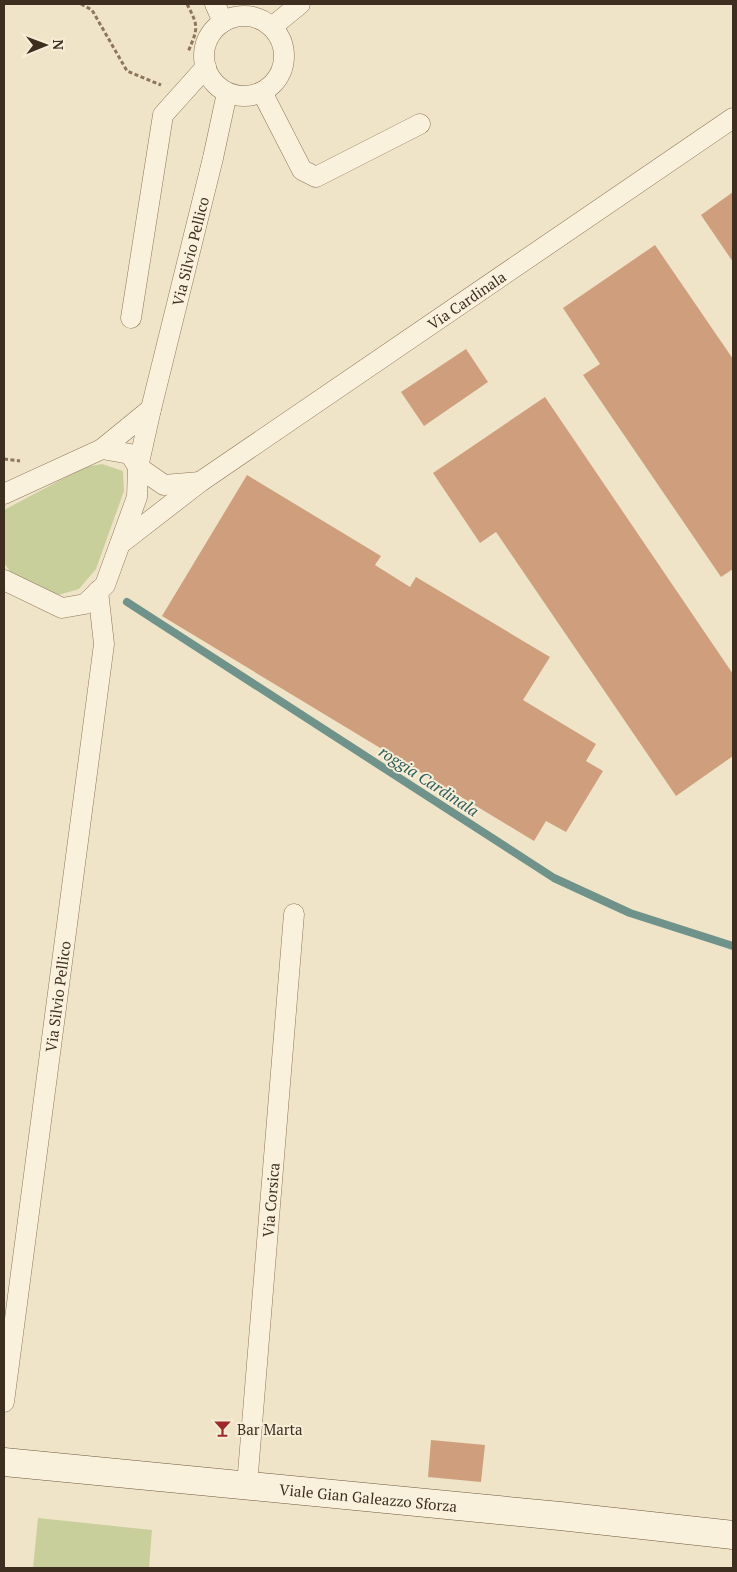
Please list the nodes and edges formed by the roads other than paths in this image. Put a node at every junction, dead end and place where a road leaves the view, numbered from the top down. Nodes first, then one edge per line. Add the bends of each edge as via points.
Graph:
1 (300, 4) edge
2 (219, 13) edge
3 (267, 19) junction
4 (206, 67) junction
5 (262, 92) junction
6 (227, 93) junction
7 (733, 118) edge
8 (420, 124) dead end
9 (131, 318) dead end
10 (151, 409) junction
11 (102, 448) junction
12 (138, 467) junction
13 (200, 482) junction
14 (4, 494) edge
15 (120, 544) junction
16 (4, 580) edge
17 (98, 591) junction
18 (294, 914) dead end
19 (4, 1402) edge
20 (4, 1462) edge
21 (247, 1485) junction
22 (733, 1535) edge

1 - 3 street
2 - 3 street via 249,16 265,22
2 - 4 street via 207,42
3 - 5 street via 283,46 284,61 279,76
4 - 6 street via 214,82
4 - 9 street via 163,115
5 - 6 street via 250,96
5 - 8 street via 302,170 316,177
6 - 10 street, Via Silvio Pellico
7 - 13 street, Via Cardinala
10 - 11 street
10 - 12 street, Via Silvio Pellico
11 - 12 street, Via Cardinala via 130,454
11 - 14 street
12 - 13 street, Via Cardinala via 164,485
12 - 15 street, Via Silvio Pellico via 137,497
13 - 15 street, Via Cardinala
15 - 17 street, Via Silvio Pellico via 105,585
16 - 17 street via 62,608 85,604
17 - 19 street, Via Silvio Pellico via 104,644
18 - 21 street, Via Corsica
20 - 21 street, Viale Gian Galeazzo Sforza
21 - 22 street, Viale Gian Galeazzo Sforza

